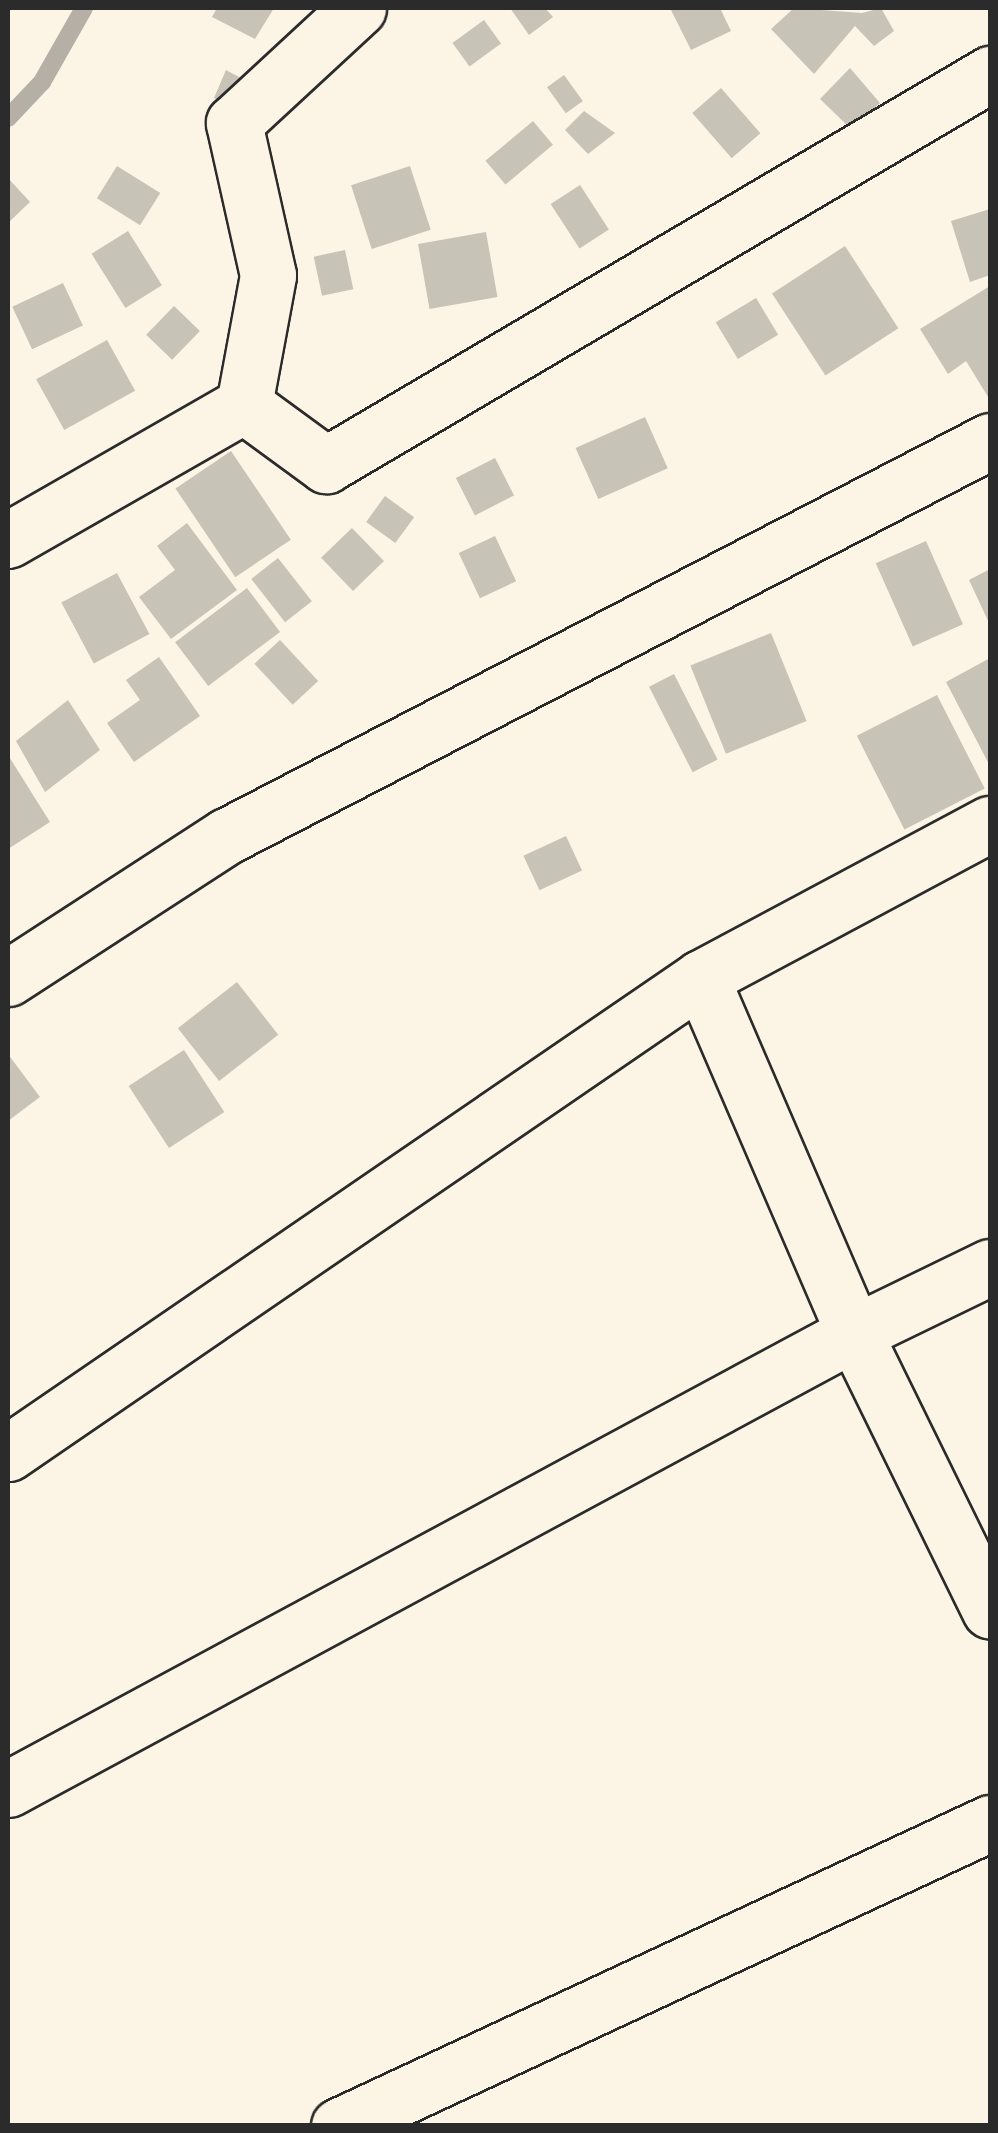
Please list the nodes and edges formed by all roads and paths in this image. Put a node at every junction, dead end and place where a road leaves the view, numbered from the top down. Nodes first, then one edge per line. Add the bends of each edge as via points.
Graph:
1 (358, 8) edge
2 (990, 74) edge
3 (244, 405) junction
4 (990, 441) edge
5 (8, 540) edge
6 (990, 824) edge
7 (8, 978) edge
8 (701, 978) junction
9 (990, 1267) edge
10 (854, 1334) junction
11 (8, 1453) edge
12 (990, 1611) edge
13 (8, 1789) edge
14 (990, 1823) edge
15 (339, 2126) edge

1 - 3 street via 234,123 268,275
2 - 3 street via 326,465
3 - 5 street
4 - 7 street via 227,836
6 - 8 street
8 - 10 street
8 - 11 street
9 - 10 street
10 - 12 street
10 - 13 street
14 - 15 street

